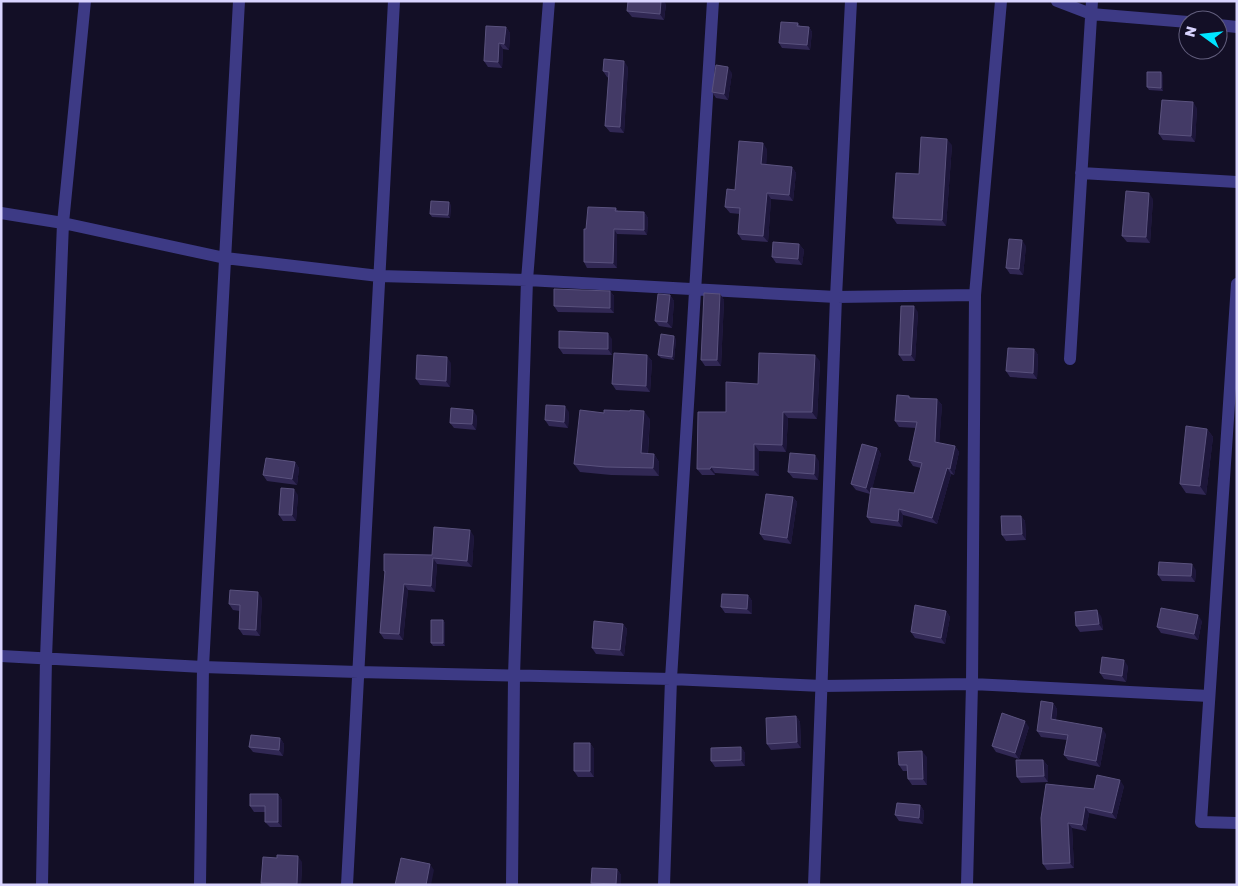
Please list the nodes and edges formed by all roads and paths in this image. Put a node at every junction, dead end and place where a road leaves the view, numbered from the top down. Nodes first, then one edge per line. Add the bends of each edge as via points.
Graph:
1 (85, 1) edge
2 (239, 1) edge
3 (394, 1) edge
4 (549, 1) edge
5 (713, 1) edge
6 (851, 1) edge
7 (1001, 1) edge
8 (1057, 1) edge
9 (1092, 8) edge
10 (1178, 21) edge
11 (1082, 174) junction
12 (1237, 182) edge
13 (1, 213) edge
14 (63, 223) junction
15 (225, 258) junction
16 (379, 276) junction
17 (527, 280) junction
18 (1237, 284) edge
19 (695, 289) junction
20 (975, 295) junction
21 (836, 297) junction
22 (1070, 359) dead end
23 (1, 656) edge
24 (46, 658) junction
25 (202, 667) junction
26 (358, 672) junction
27 (514, 676) junction
28 (670, 679) junction
29 (972, 684) junction
30 (822, 686) junction
31 (1209, 696) junction
32 (1237, 823) edge
33 (42, 885) edge
34 (200, 885) edge
35 (347, 885) edge
36 (512, 885) edge
37 (664, 885) edge
38 (814, 885) edge
39 (967, 885) edge

1 - 14 street
2 - 15 street
3 - 16 street
4 - 17 street
5 - 19 street
6 - 21 street
7 - 20 street
8 - 9 street
9 - 10 street
9 - 11 street
11 - 12 street
11 - 22 street
13 - 14 street
14 - 15 street
14 - 24 street
15 - 16 street
15 - 25 street
16 - 17 street
16 - 26 street
17 - 19 street
17 - 27 street
18 - 31 street
19 - 21 street
19 - 28 street
20 - 21 street
20 - 29 street
21 - 30 street
23 - 24 street
24 - 25 street
24 - 33 street
25 - 26 street
25 - 34 street
26 - 27 street
26 - 35 street
27 - 28 street
27 - 36 street
28 - 30 street
28 - 37 street
29 - 30 street
29 - 31 street
29 - 39 street
30 - 38 street
31 - 32 street via 1201,822

